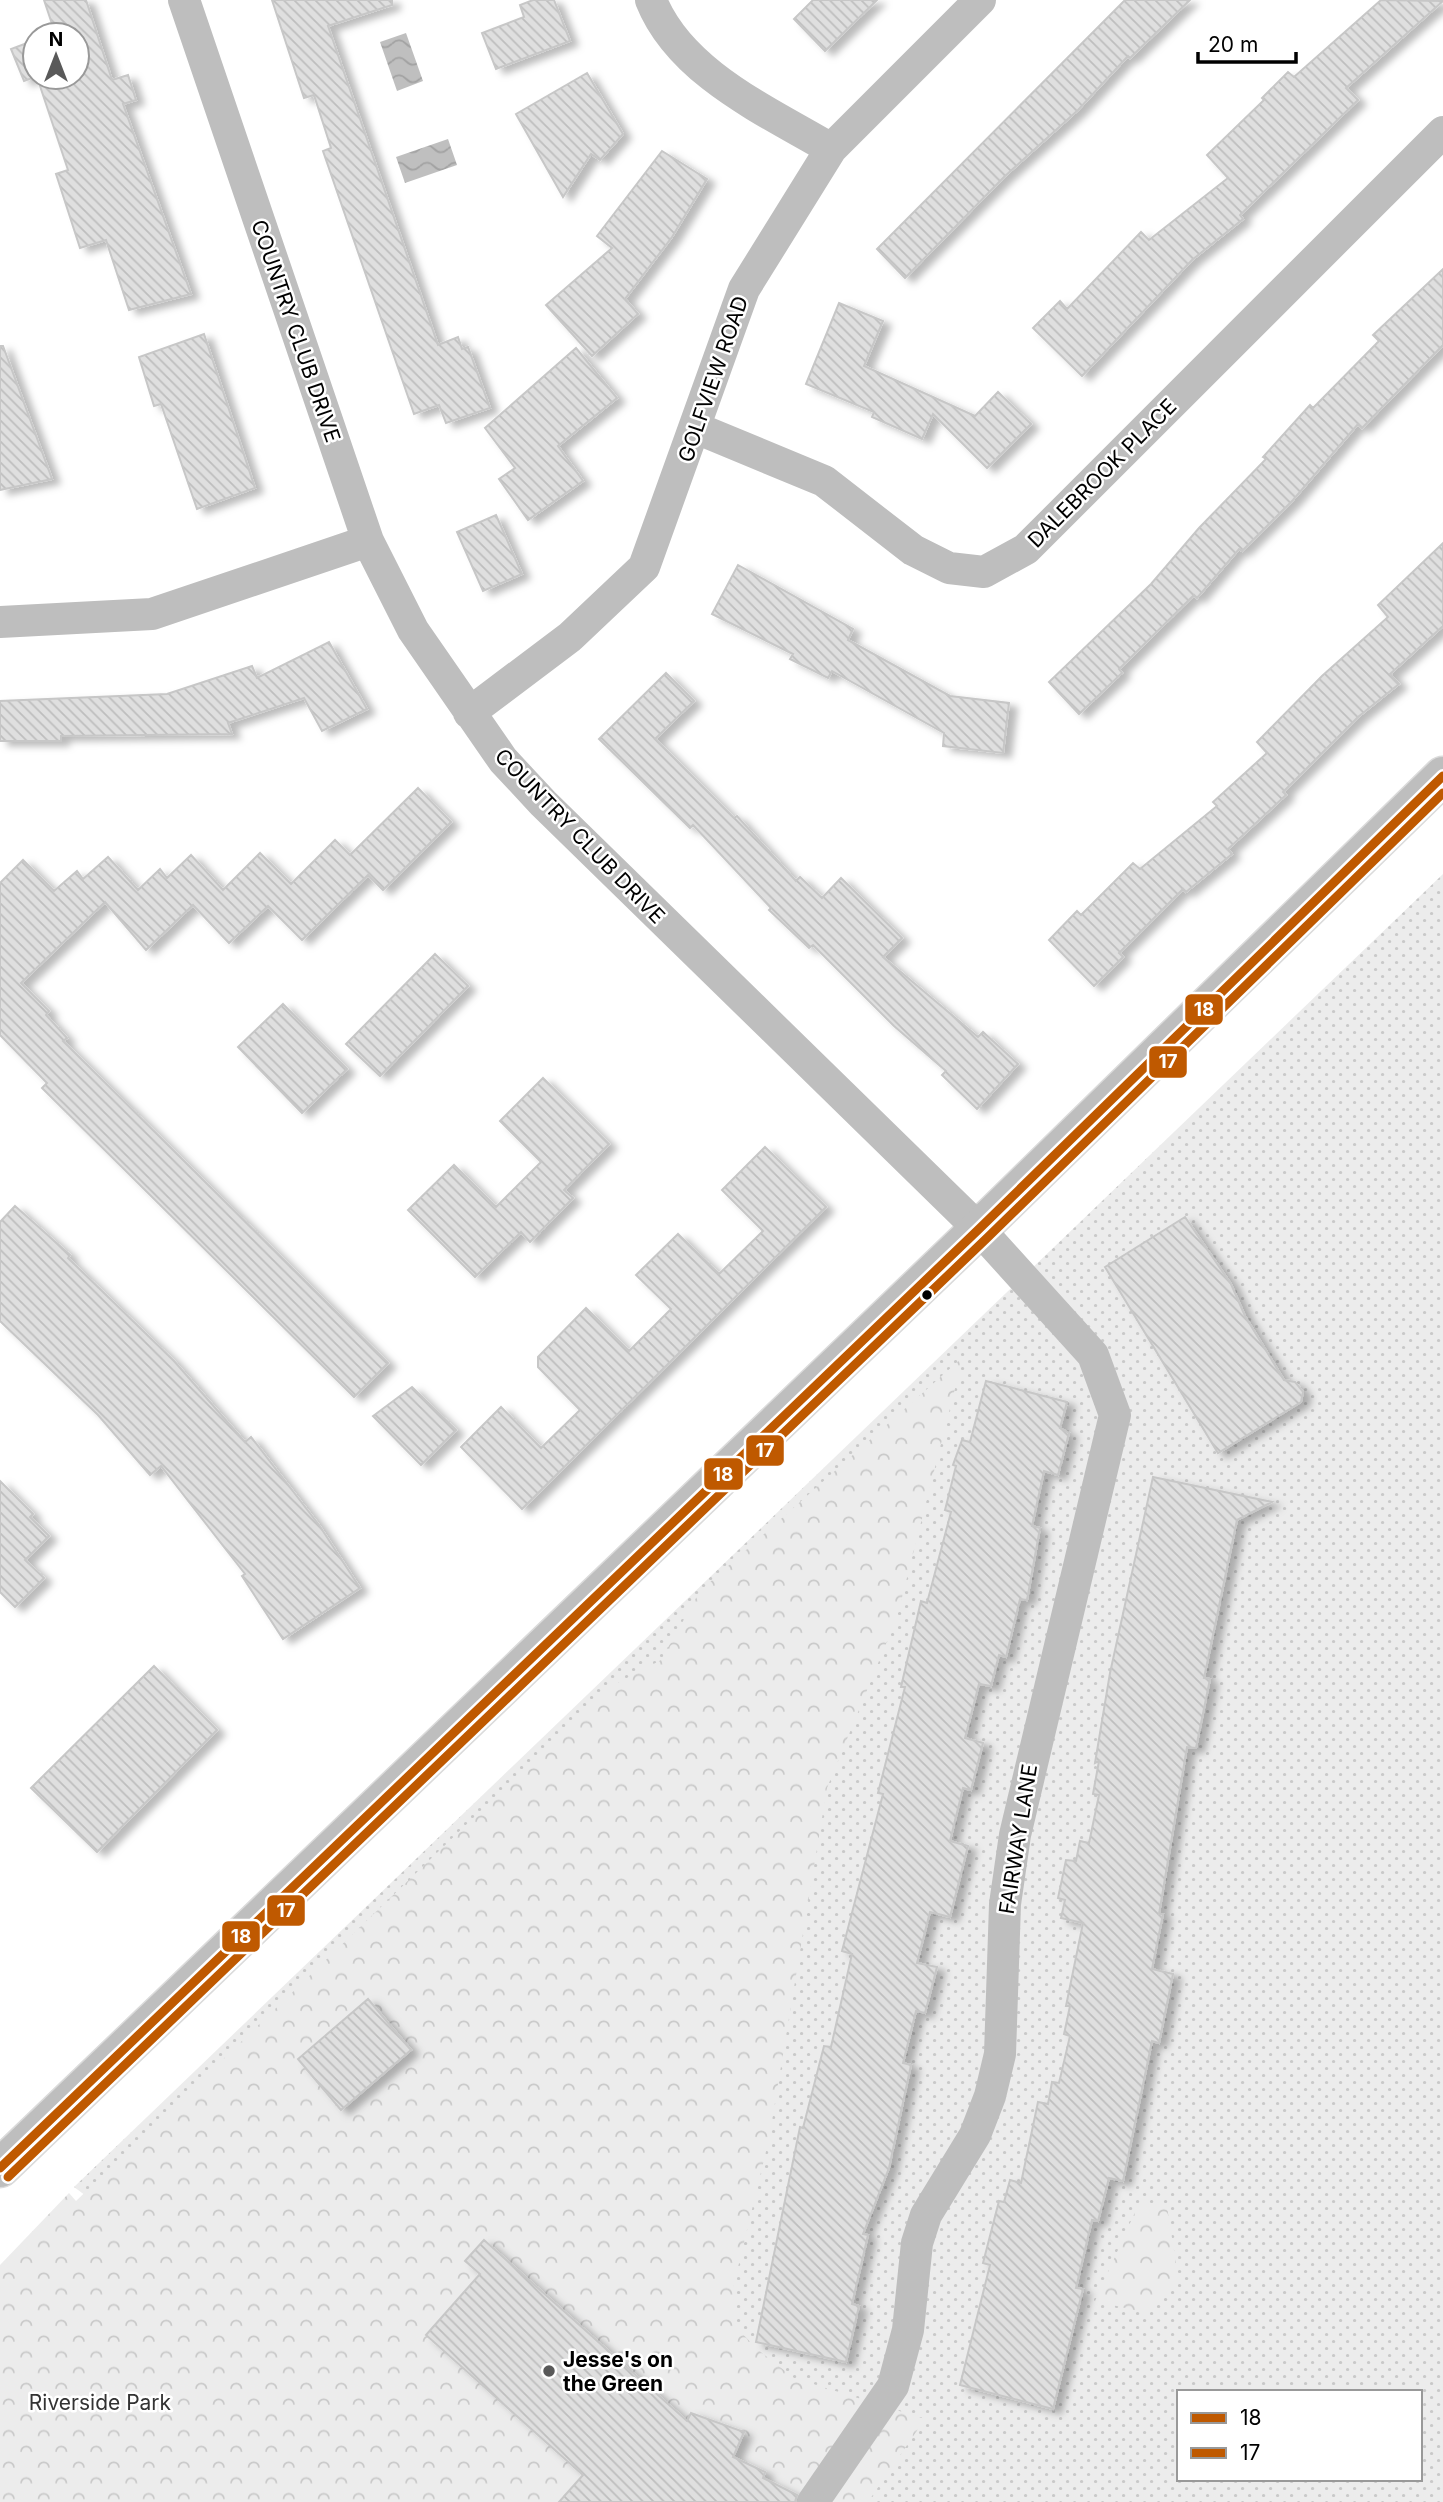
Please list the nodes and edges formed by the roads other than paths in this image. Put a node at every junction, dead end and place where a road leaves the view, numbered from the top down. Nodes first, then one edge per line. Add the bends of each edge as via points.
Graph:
1 (184, 0) edge
2 (651, 0) edge
3 (980, 0) edge
4 (1443, 132) edge
5 (831, 149) junction
6 (696, 428) junction
7 (368, 541) junction
8 (0, 622) edge
9 (469, 713) junction
10 (1443, 776) edge
11 (979, 1229) junction
12 (0, 2168) edge
13 (813, 2502) edge

1 - 7 street, COUNTRY CLUB DRIVE
2 - 5 street via 660,22 708,73
3 - 5 street, GOLFVIEW ROAD
4 - 6 street, DALEBROOK PLACE via 1026,549 984,572 949,568 912,550 824,481
5 - 6 street, GOLFVIEW ROAD via 744,289
6 - 9 street, GOLFVIEW ROAD via 645,567 570,637
7 - 8 street via 152,614
7 - 9 street, COUNTRY CLUB DRIVE via 413,629
9 - 11 street, COUNTRY CLUB DRIVE via 503,760 543,803
10 - 11 main road
11 - 12 main road
11 - 13 street, FAIRWAY LANE via 1093,1355 1115,1415 1015,1835 1005,1904 1000,2054 990,2095 975,2135 926,2215 917,2243 908,2330 893,2386

